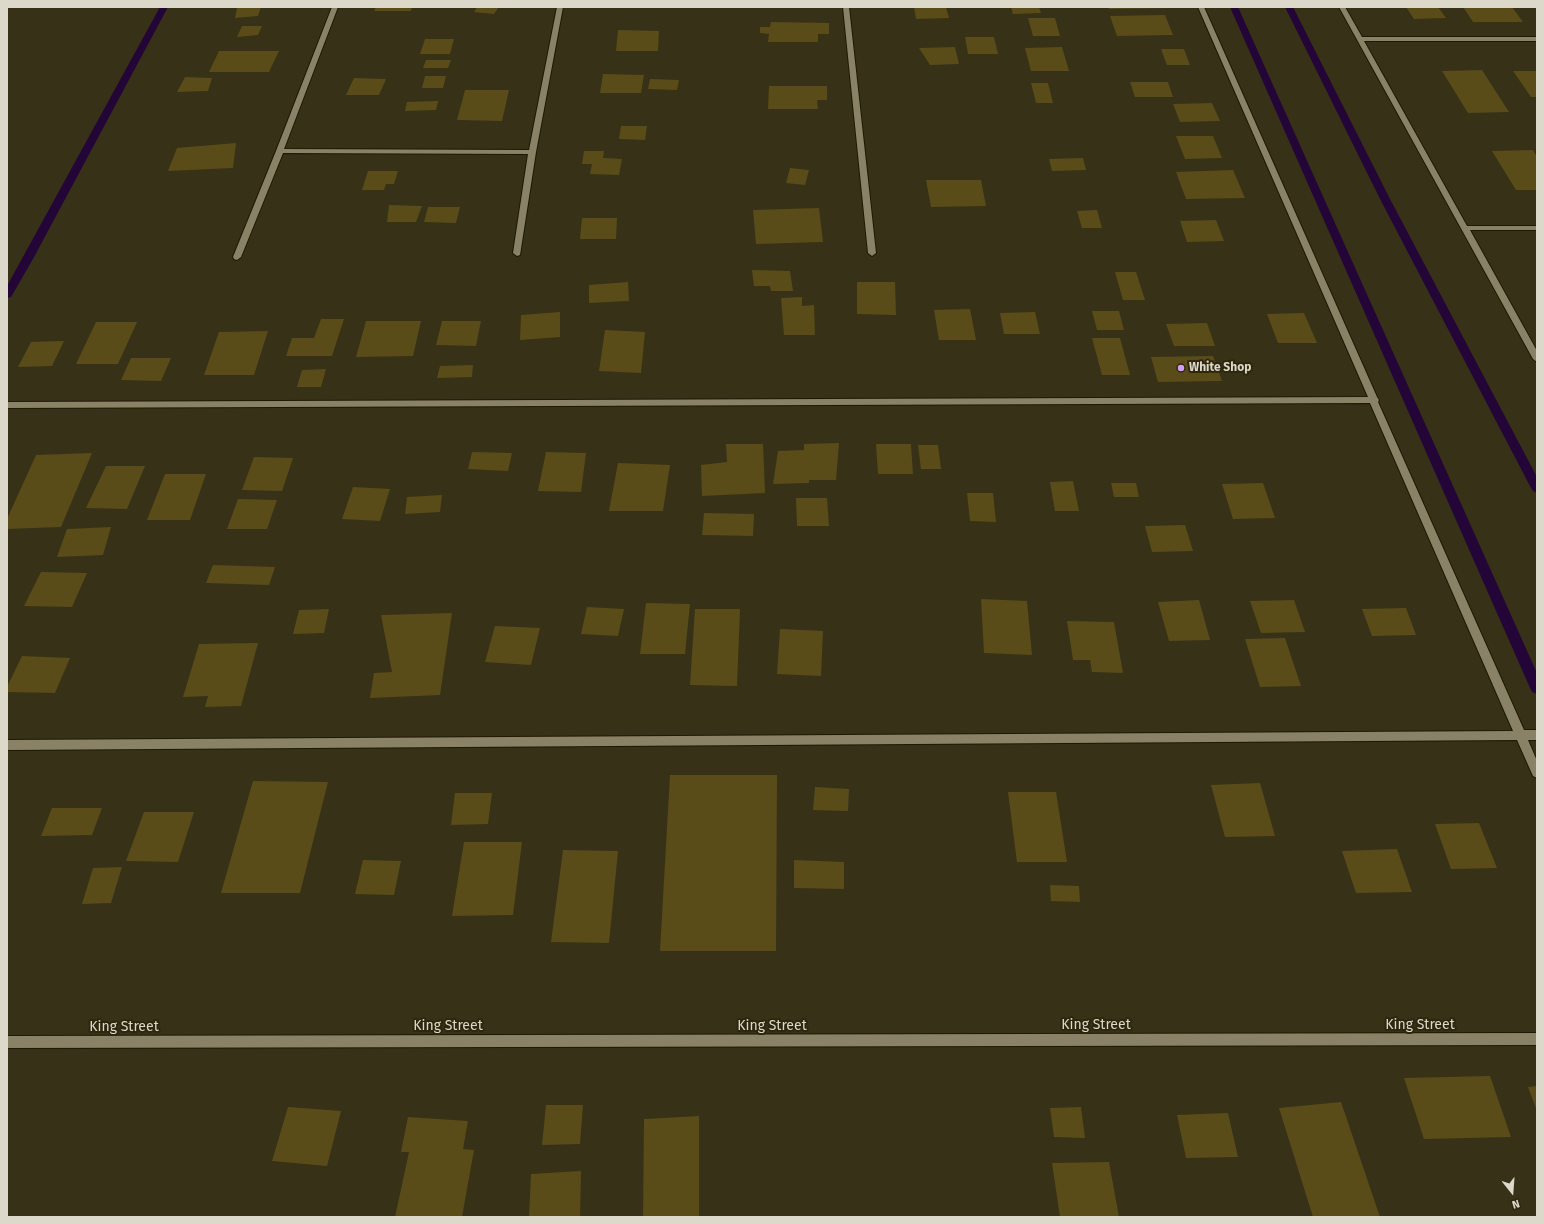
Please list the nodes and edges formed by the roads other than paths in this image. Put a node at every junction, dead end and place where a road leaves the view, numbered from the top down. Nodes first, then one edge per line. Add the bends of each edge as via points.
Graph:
1 (334, 7) edge
2 (560, 7) edge
3 (846, 7) edge
4 (1201, 7) edge
5 (1342, 7) edge
6 (1360, 39) junction
7 (1537, 39) edge
8 (280, 151) junction
9 (532, 152) junction
10 (1464, 228) junction
11 (1537, 228) edge
12 (517, 253) dead end
13 (872, 253) dead end
14 (237, 258) dead end
15 (1537, 359) edge
16 (1375, 400) junction
17 (9, 405) dead end
18 (1521, 735) junction
19 (1537, 735) edge
20 (7, 745) edge
21 (1537, 773) edge
22 (1537, 1039) edge
23 (7, 1042) edge

1 - 8 street
2 - 9 street
3 - 13 street
4 - 16 street
5 - 6 street
6 - 7 street
6 - 10 street
8 - 9 street
8 - 14 street
9 - 12 street
10 - 11 street
10 - 15 street
16 - 17 street
16 - 18 street
18 - 19 street
18 - 20 street
18 - 21 street
22 - 23 street, King Street

